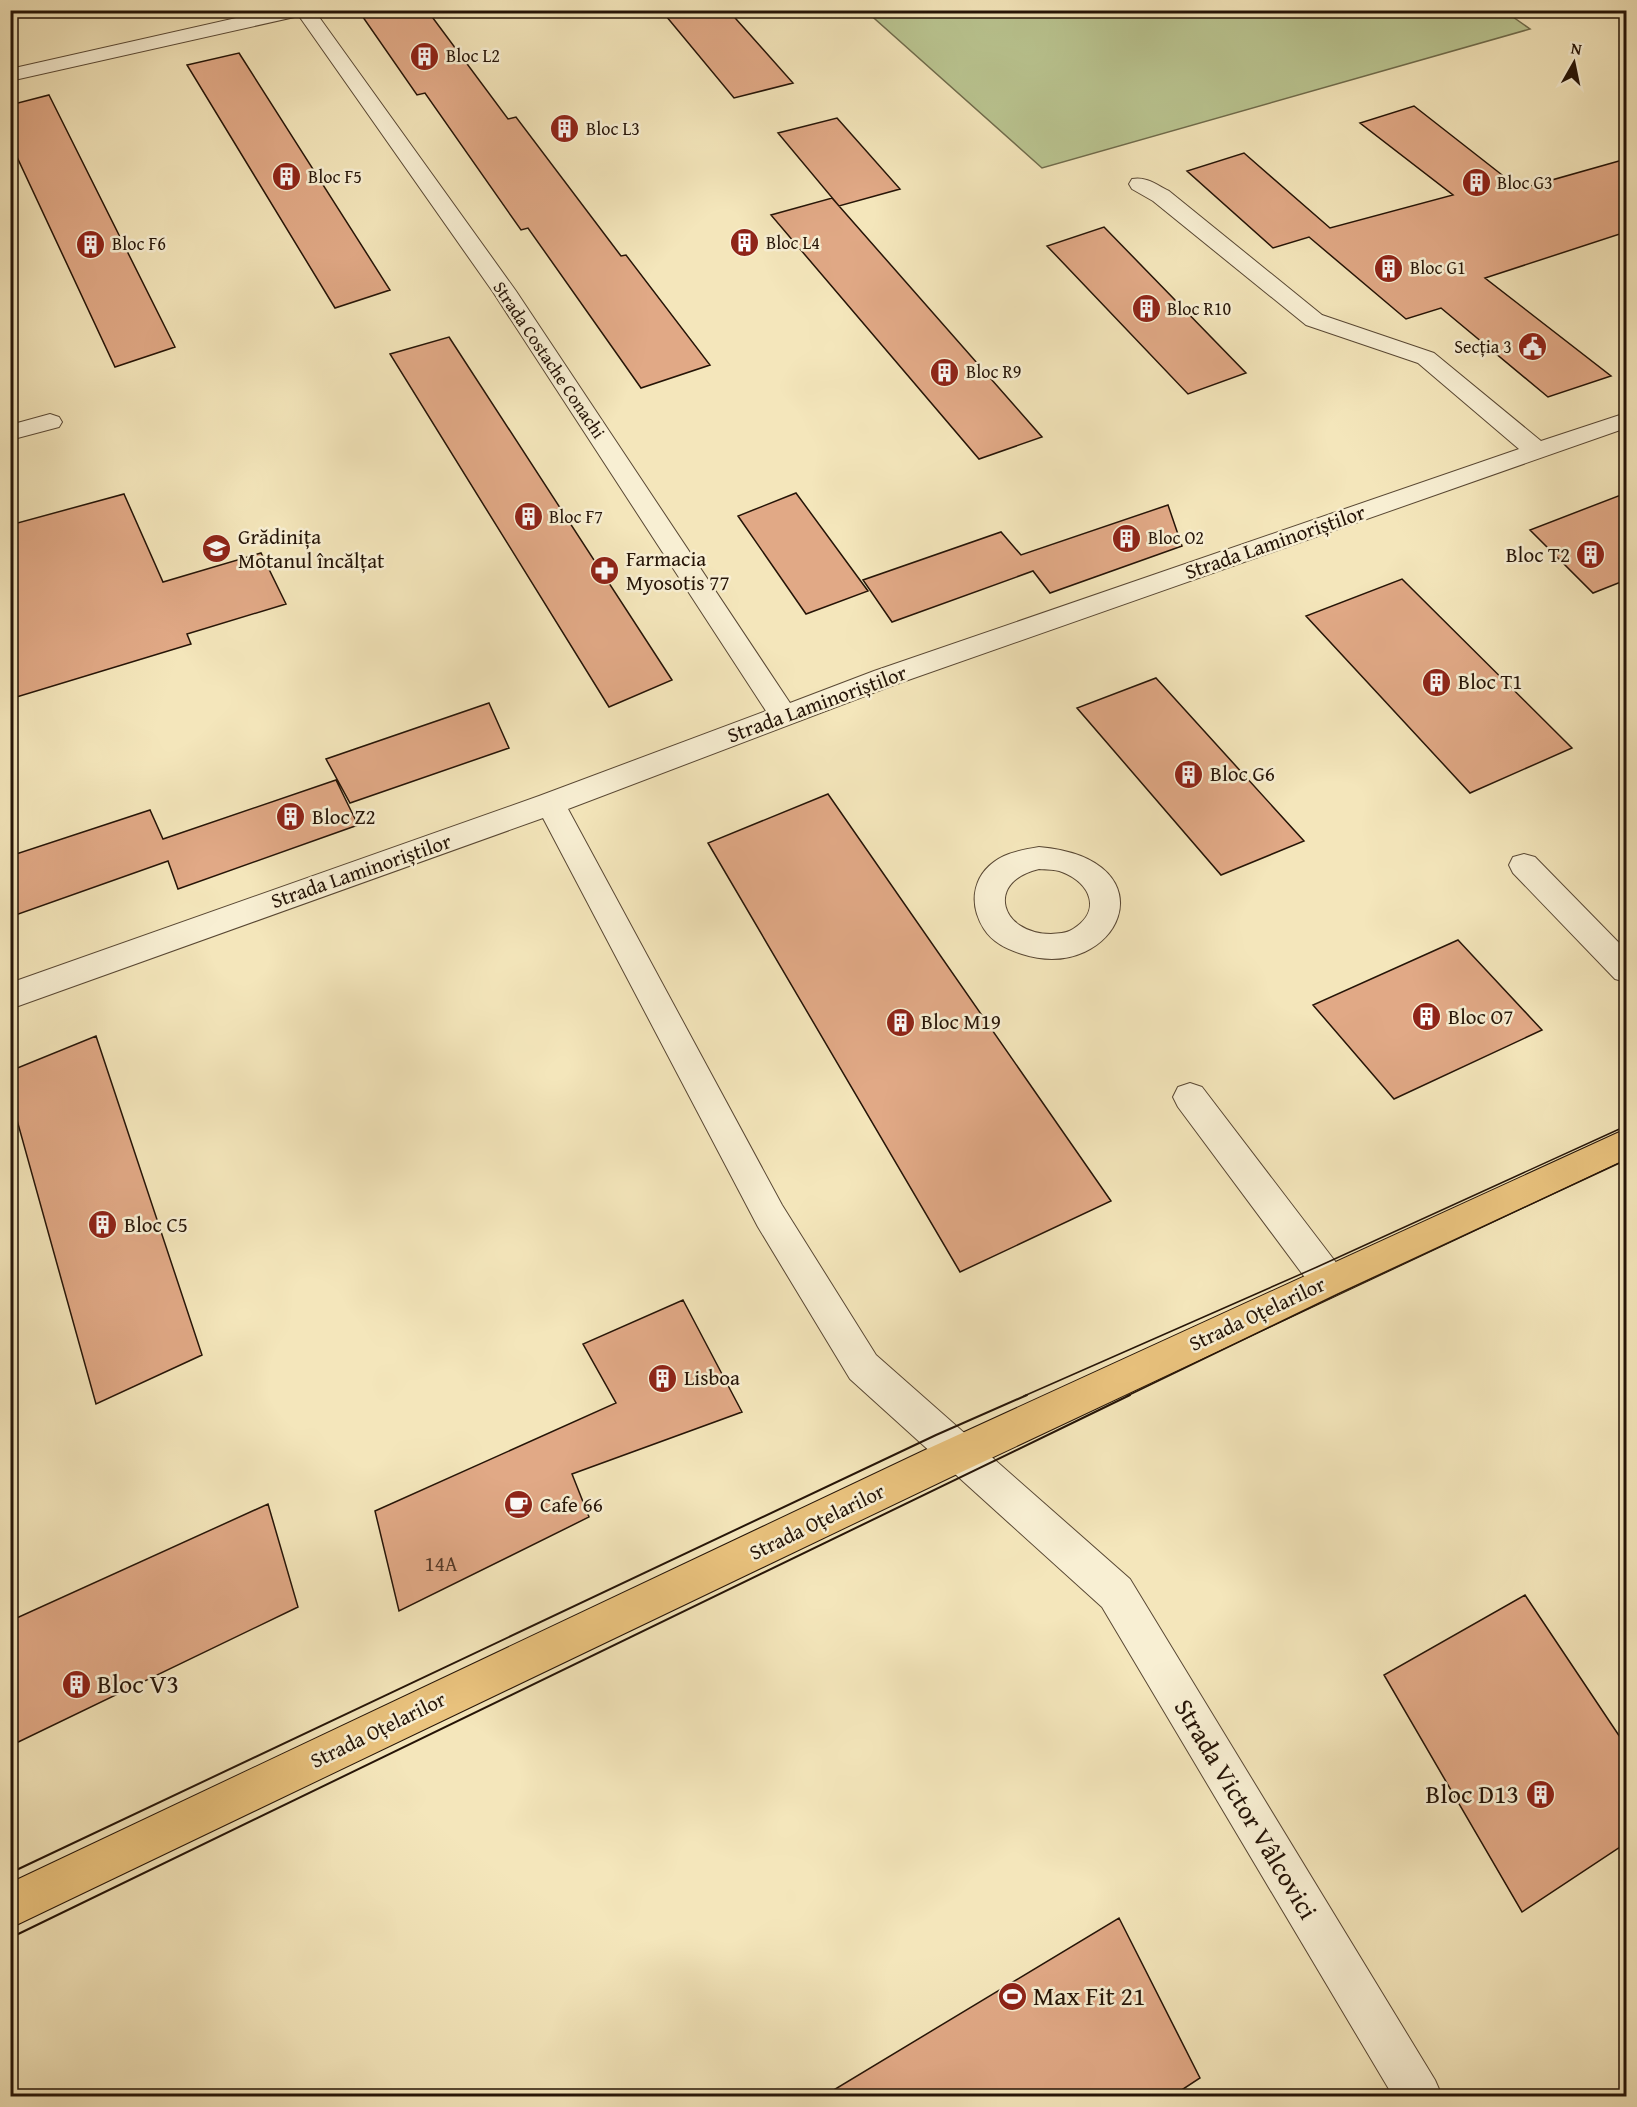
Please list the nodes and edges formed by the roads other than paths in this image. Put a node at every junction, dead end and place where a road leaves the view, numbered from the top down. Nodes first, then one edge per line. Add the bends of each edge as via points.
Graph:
1 (302, 10) edge
2 (10, 75) edge
3 (1140, 184) dead end
4 (1626, 420) edge
5 (50, 422) dead end
6 (10, 433) edge
7 (1537, 451) junction
8 (784, 716) junction
9 (550, 804) junction
10 (1524, 866) dead end
11 (1626, 970) edge
12 (10, 996) edge
13 (1190, 1097) dead end
14 (1626, 1143) edge
15 (1328, 1280) junction
16 (959, 1454) junction
17 (10, 1906) edge
18 (1419, 2097) edge

1 - 2 street
1 - 8 street, Strada Costache Conachi via 504,291
3 - 7 street via 1161,196 1314,320 1426,358
4 - 7 street, Strada Laminoriștilor
5 - 6 street
7 - 8 street, Strada Laminoriștilor
8 - 9 street, Strada Laminoriștilor
9 - 12 street, Strada Laminoriștilor
9 - 16 street, Strada Victor Vâlcovici via 770,1216 863,1367
10 - 11 street
13 - 15 street
14 - 15 main road, Strada Oțelarilor
15 - 16 main road, Strada Oțelarilor
16 - 17 main road, Strada Oțelarilor
16 - 18 street, Strada Victor Vâlcovici via 1116,1593

